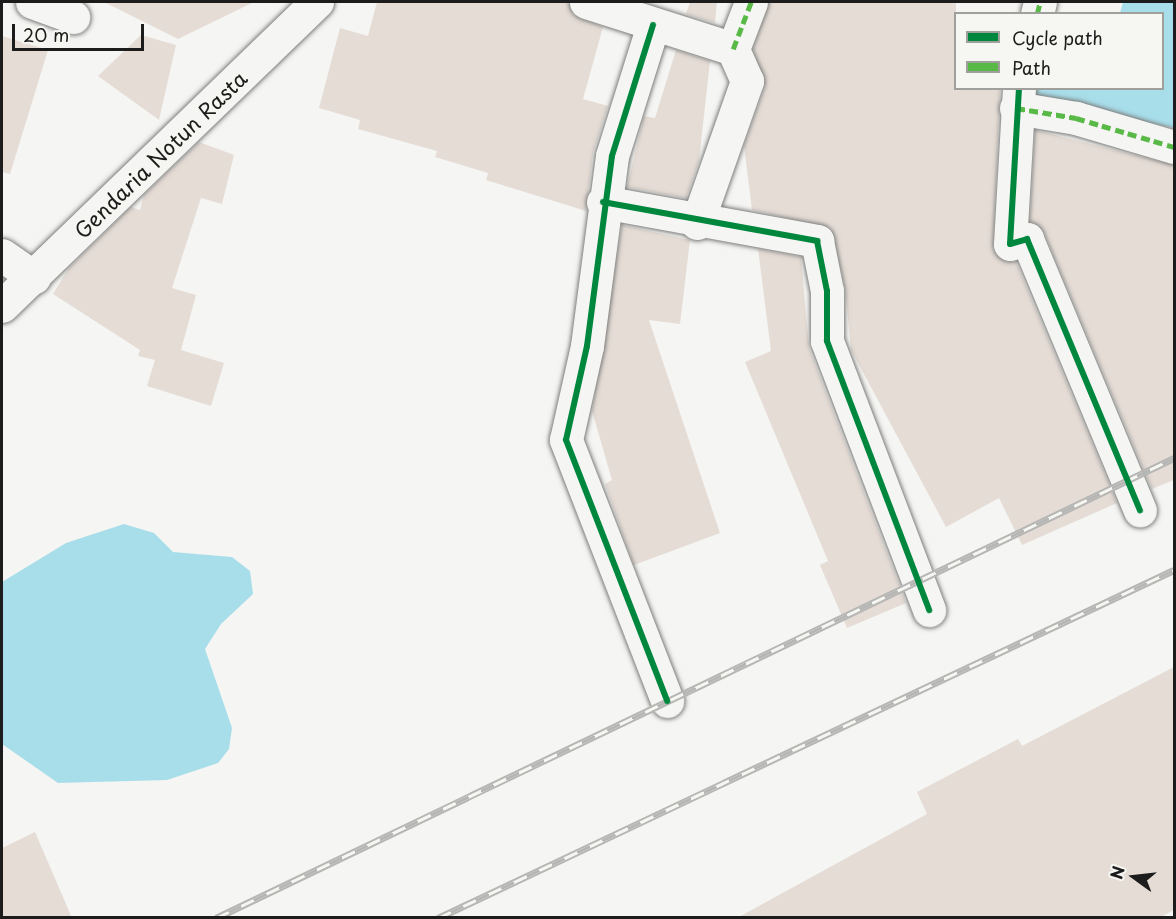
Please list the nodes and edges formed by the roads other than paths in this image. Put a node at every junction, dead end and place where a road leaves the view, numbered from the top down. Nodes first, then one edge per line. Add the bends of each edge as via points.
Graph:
1 (32, 2) edge
2 (317, 2) edge
3 (586, 2) edge
4 (751, 2) edge
5 (73, 17) dead end
6 (653, 25) junction
7 (733, 49) junction
8 (1017, 98) edge
9 (1174, 147) edge
10 (603, 202) junction
11 (697, 223) junction
12 (2, 255) edge
13 (34, 277) junction
14 (2, 306) edge
15 (1140, 510) dead end
16 (929, 610) dead end
17 (667, 701) dead end

1 - 5 street
2 - 13 street, Gendaria Notun Rasta
3 - 6 street
4 - 7 street
6 - 7 street
6 - 10 street
7 - 11 street via 747,81
8 - 9 street
8 - 15 street via 1010,244 1026,240
10 - 11 street
10 - 17 street via 599,266 566,441
11 - 16 street via 817,241 827,291 827,341
12 - 13 street
13 - 14 street, Gendaria Notun Rasta

